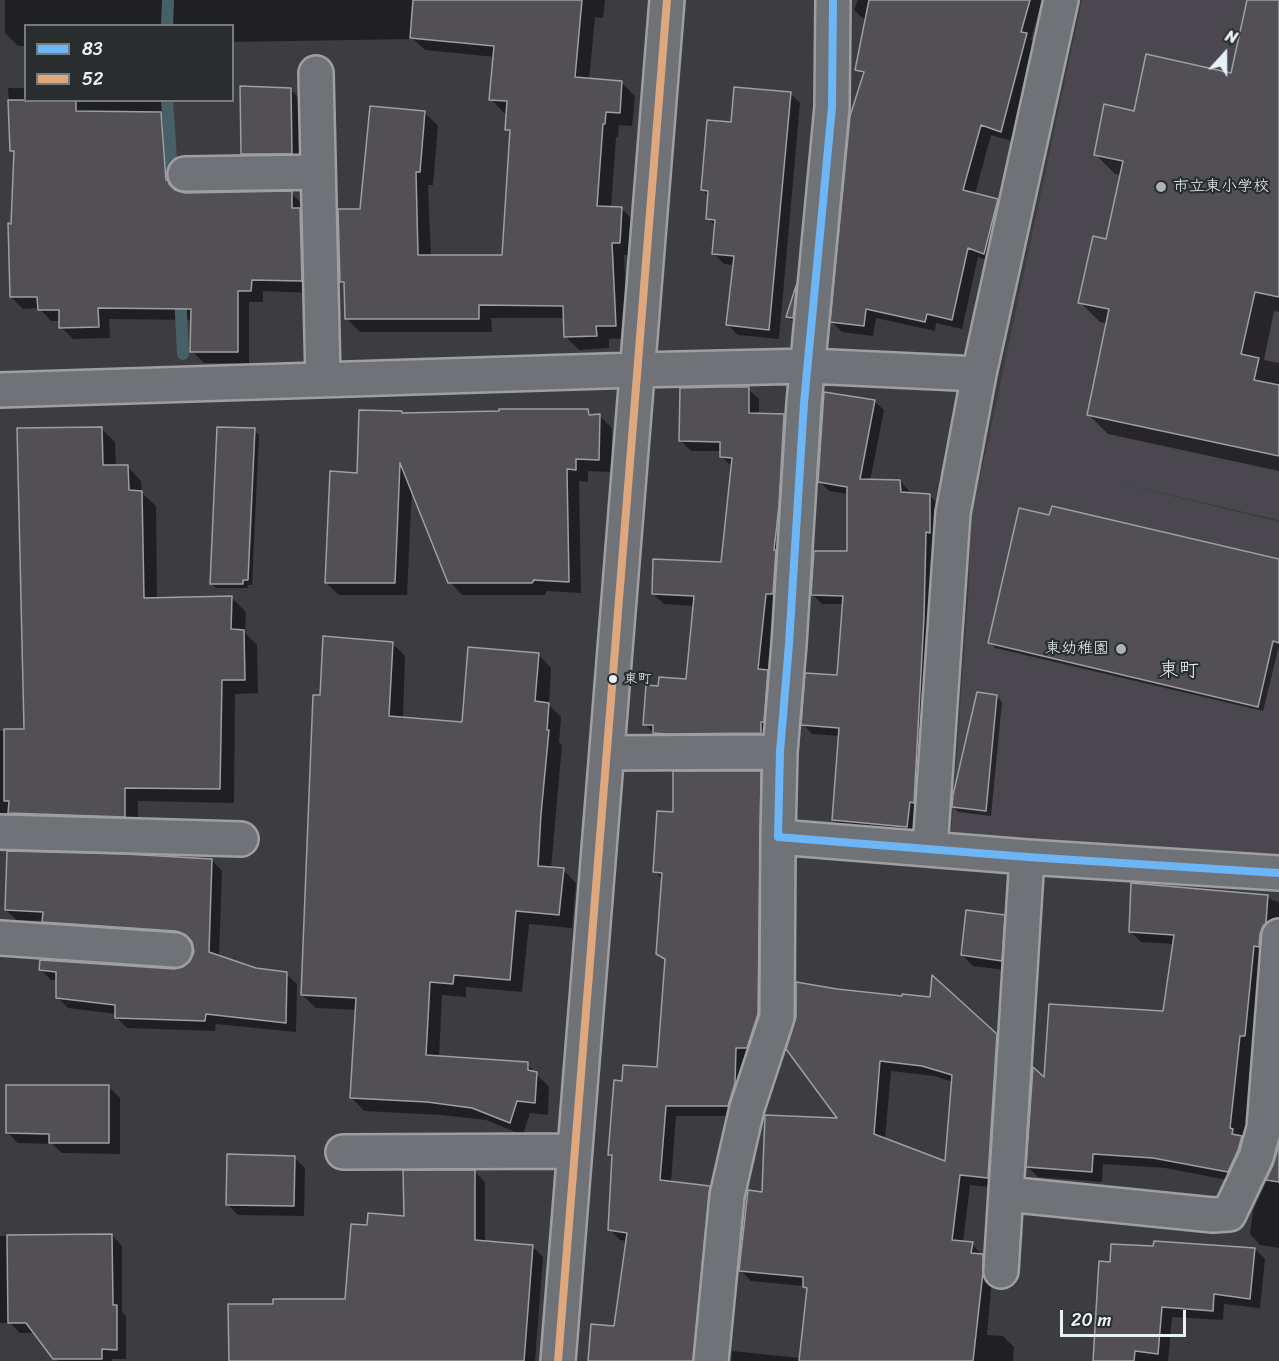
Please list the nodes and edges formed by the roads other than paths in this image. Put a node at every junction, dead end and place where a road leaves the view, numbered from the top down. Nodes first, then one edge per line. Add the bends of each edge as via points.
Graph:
1 (667, 0) edge
2 (834, 0) edge
3 (1061, 0) edge
4 (316, 73) dead end
5 (318, 172) junction
6 (184, 174) dead end
7 (809, 366) junction
8 (637, 370) junction
9 (980, 374) junction
10 (323, 380) junction
11 (0, 390) edge
12 (780, 752) junction
13 (607, 753) junction
14 (0, 832) edge
15 (777, 837) junction
16 (241, 839) dead end
17 (930, 849) junction
18 (1027, 857) junction
19 (1279, 873) edge
20 (1279, 936) edge
21 (0, 938) edge
22 (176, 950) dead end
23 (575, 1151) junction
24 (342, 1152) dead end
25 (1006, 1194) junction
26 (1001, 1271) dead end
27 (558, 1361) edge
28 (711, 1361) edge

1 - 8 street
2 - 7 street via 832,107
3 - 9 street
4 - 5 street
5 - 6 street
5 - 10 street
7 - 8 street
7 - 9 street
7 - 12 street
8 - 10 street
8 - 13 street
9 - 17 street via 953,513
10 - 11 street
12 - 13 street
12 - 15 street
13 - 23 street
14 - 16 street
15 - 17 street
15 - 28 street via 777,1017 747,1108 727,1196
17 - 18 street
18 - 19 street
18 - 25 street
20 - 25 street via 1264,1128 1256,1157 1229,1214
21 - 22 street
23 - 24 street
23 - 27 street
25 - 26 street

